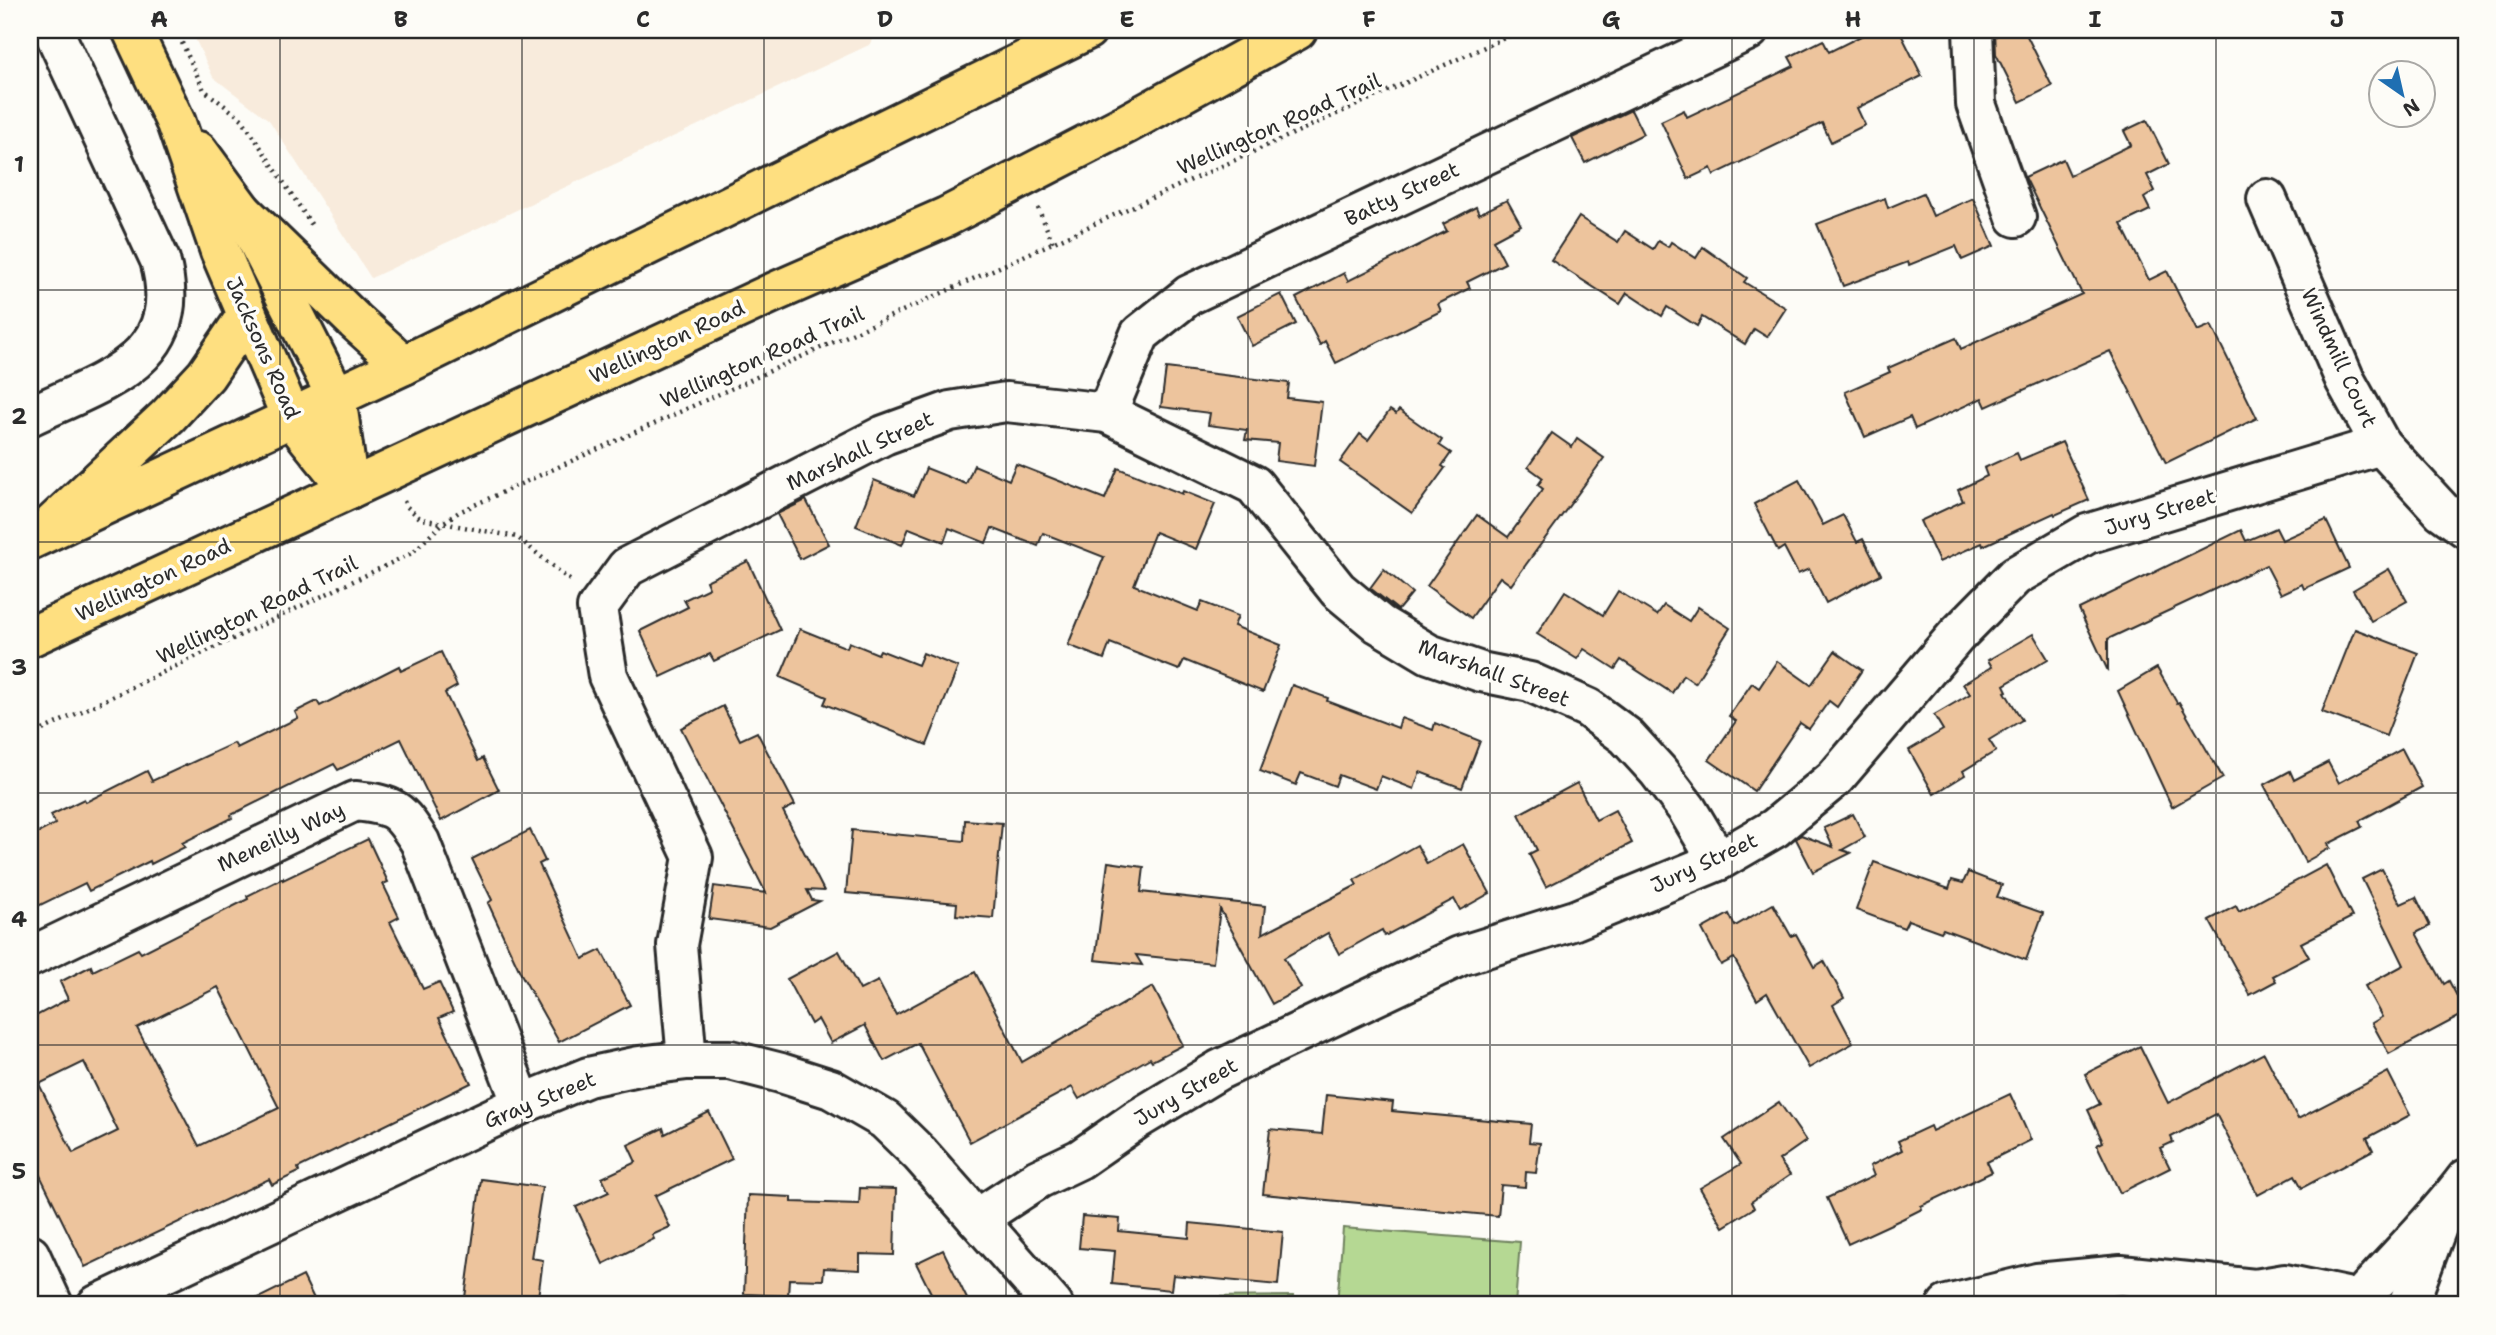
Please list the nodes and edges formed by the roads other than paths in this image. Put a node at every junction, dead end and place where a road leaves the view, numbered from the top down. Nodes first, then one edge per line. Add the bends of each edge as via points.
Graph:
1 (53, 30) edge
2 (132, 30) edge
3 (1087, 30) edge
4 (1297, 30) edge
5 (1749, 30) edge
6 (1973, 30) edge
7 (176, 122) junction
8 (2267, 199) dead end
9 (242, 211) junction
10 (2015, 217) dead end
11 (247, 315) junction
12 (404, 365) junction
13 (337, 396) junction
14 (1107, 413) junction
15 (30, 416) edge
16 (291, 417) junction
17 (2381, 445) junction
18 (349, 489) junction
19 (2466, 528) edge
20 (36, 537) edge
21 (30, 637) edge
22 (1718, 861) junction
23 (30, 957) edge
24 (687, 1060) junction
25 (522, 1104) junction
26 (2466, 1180) edge
27 (2443, 1210) junction
28 (984, 1227) junction
29 (30, 1255) edge
30 (2264, 1297) edge
31 (2361, 1300) edge
32 (53, 1305) edge
33 (97, 1305) edge
34 (1053, 1305) edge
35 (1947, 1305) edge
36 (2408, 1305) edge

1 - 15 street via 160,260 166,298 158,330 133,364
2 - 7 main road, Jacksons Road
3 - 12 main road
4 - 18 main road, Wellington Road via 946,217
5 - 14 street, Batty Street via 1189,295 1140,334
6 - 10 street via 1976,104
7 - 9 main road, Jacksons Road
7 - 11 main road, Jacksons Road
8 - 17 street, Windmill Court via 2345,380
9 - 12 main road
9 - 13 main road, Jacksons Road
11 - 16 main road, Jacksons Road
11 - 20 main road via 206,375 168,416
12 - 13 main road
13 - 16 main road
13 - 18 main road, Jacksons Road
14 - 22 street, Marshall Street via 1254,485 1338,590 1379,624 1429,653 1481,672 1530,682 1588,708 1626,736 1658,771
14 - 24 street, Marshall Street via 1006,402 950,411 884,435 627,566 597,608 608,676 694,857 677,945
16 - 18 main road, Jacksons Road
16 - 20 main road
17 - 19 street, Windmill Court via 2442,511
17 - 22 street, Jury Street via 2087,534 2015,576 1956,636 1835,778 1775,828
18 - 21 main road, Wellington Road
22 - 28 street, Jury Street via 1575,920 1460,956 1219,1070 1080,1159 1038,1179
23 - 25 street, Meneilly Way via 355,801 383,804 403,815 420,842
24 - 25 street, Gray Street via 588,1077
24 - 28 street, Gray Street via 730,1060 831,1089 885,1120
25 - 33 street, Gray Street
26 - 27 street
27 - 31 street
27 - 36 street
28 - 34 street, Gray Street
29 - 32 street
30 - 31 street via 2285,1284
30 - 35 street via 2121,1275 2037,1283

